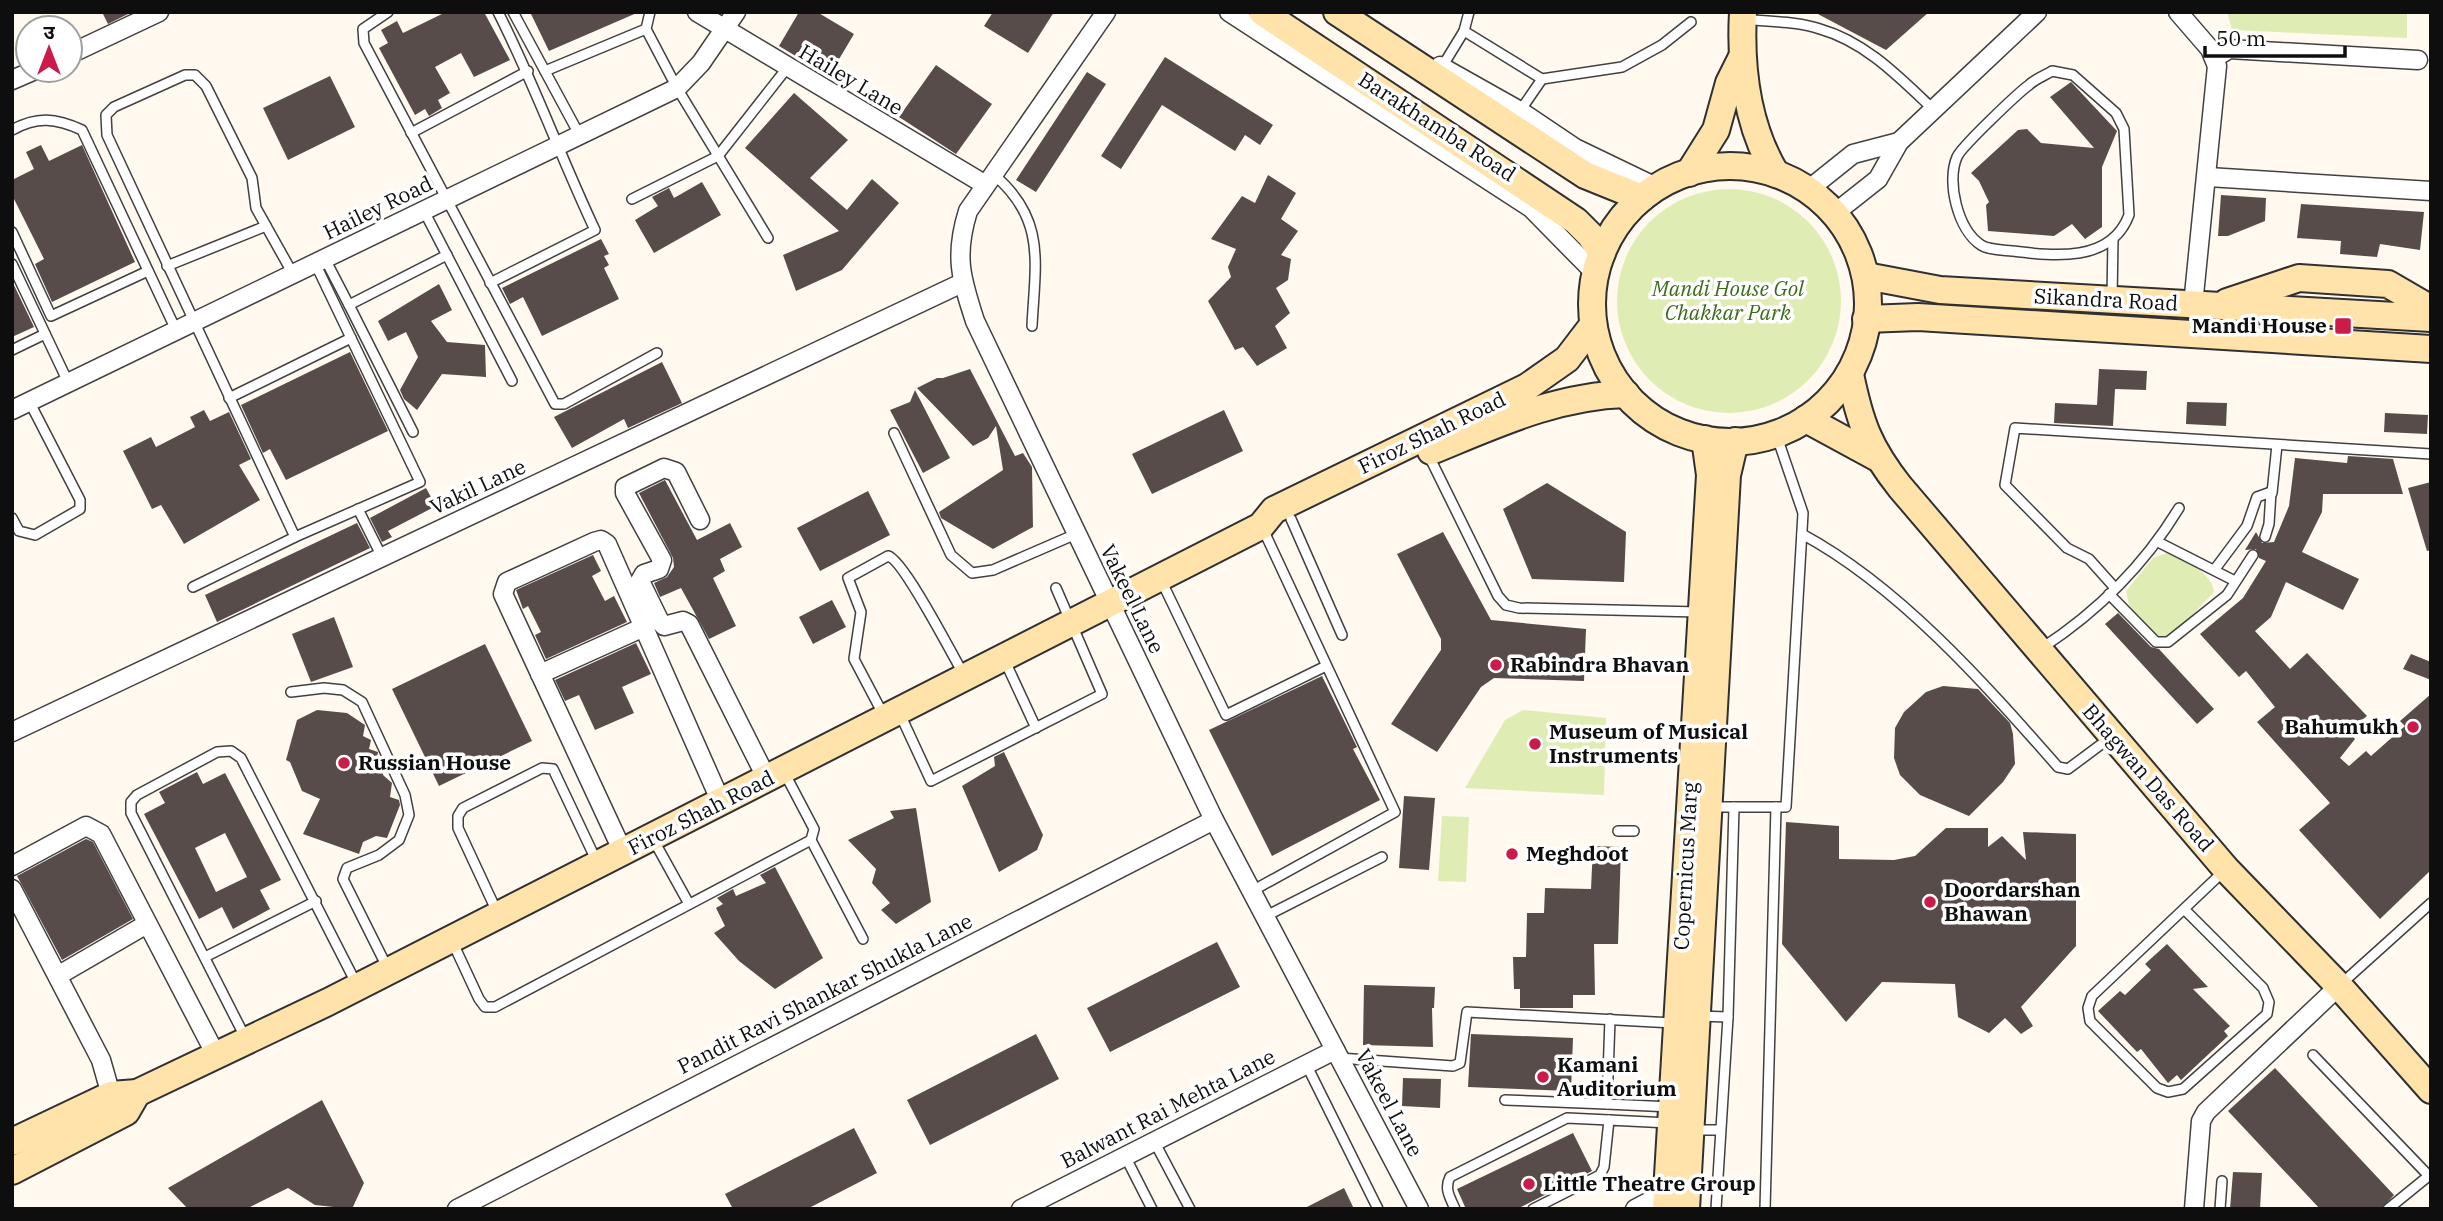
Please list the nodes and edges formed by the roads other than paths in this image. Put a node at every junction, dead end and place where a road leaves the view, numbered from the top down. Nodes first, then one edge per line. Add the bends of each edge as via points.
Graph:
1 (159, 12) edge
2 (388, 12) edge
3 (498, 12) edge
4 (513, 12) edge
5 (650, 12) edge
6 (697, 12) edge
7 (736, 12) edge
8 (1106, 12) edge
9 (1228, 12) edge
10 (1262, 12) edge
11 (1337, 12) edge
12 (1354, 12) edge
13 (1469, 12) edge
14 (2037, 12) edge
15 (2178, 12) edge
16 (1742, 16) edge
17 (1691, 22) dead end
18 (646, 29) junction
19 (724, 30) junction
20 (1464, 31) junction
21 (84, 47) edge
22 (2216, 57) junction
23 (1741, 59) junction
24 (2418, 60) dead end
25 (1442, 67) junction
26 (787, 68) junction
27 (528, 71) junction
28 (545, 71) junction
29 (1542, 79) junction
30 (677, 88) junction
31 (1934, 110) junction
32 (1520, 111) junction
33 (12, 130) edge
34 (411, 133) junction
35 (580, 136) junction
36 (1899, 142) junction
37 (556, 148) junction
38 (718, 156) junction
39 (1689, 173) junction
40 (1776, 174) junction
41 (2208, 177) junction
42 (988, 179) junction
43 (1808, 190) junction
44 (2431, 191) edge
45 (1649, 193) junction
46 (632, 199) dead end
47 (447, 200) junction
48 (424, 211) junction
49 (1835, 213) junction
50 (266, 226) junction
51 (12, 232) edge
52 (768, 238) dead end
53 (2113, 239) junction
54 (447, 255) junction
55 (320, 261) junction
56 (1598, 263) junction
57 (12, 264) edge
58 (167, 266) junction
59 (148, 271) junction
60 (293, 274) junction
61 (1866, 276) junction
62 (490, 283) junction
63 (962, 283) junction
64 (2112, 300) junction
65 (349, 305) junction
66 (2204, 305) junction
67 (2431, 309) edge
68 (2431, 318) edge
69 (1866, 319) junction
70 (1592, 325) junction
71 (185, 326) junction
72 (1032, 326) dead end
73 (45, 334) junction
74 (351, 338) junction
75 (12, 349) edge
76 (2431, 349) edge
77 (657, 353) dead end
78 (1850, 374) junction
79 (512, 381) dead end
80 (68, 382) junction
81 (1626, 394) junction
82 (229, 398) junction
83 (29, 401) junction
84 (12, 410) edge
85 (1806, 419) junction
86 (413, 432) dead end
87 (894, 433) dead end
88 (1776, 434) junction
89 (1704, 439) junction
90 (1735, 441) junction
91 (2277, 445) junction
92 (1423, 446) junction
93 (2431, 454) edge
94 (1876, 457) junction
95 (2272, 493) junction
96 (2179, 508) dead end
97 (358, 509) junction
98 (12, 518) edge
99 (1291, 519) junction
100 (700, 520) dead end
101 (1261, 526) junction
102 (1076, 534) junction
103 (1802, 534) junction
104 (295, 537) junction
105 (2264, 537) dead end
106 (2158, 542) junction
107 (2253, 555) dead end
108 (382, 557) junction
109 (2215, 569) junction
110 (1160, 578) junction
111 (2235, 581) junction
112 (193, 587) dead end
113 (1056, 588) dead end
114 (2112, 591) junction
115 (1110, 605) junction
116 (1701, 612) junction
117 (1072, 624) junction
118 (643, 627) junction
119 (1342, 635) dead end
120 (2038, 651) junction
121 (1004, 659) junction
122 (1326, 666) junction
123 (540, 674) junction
124 (966, 678) junction
125 (291, 692) dead end
126 (892, 716) junction
127 (1036, 728) junction
128 (12, 733) edge
129 (2112, 736) junction
130 (775, 775) junction
131 (721, 802) junction
132 (1722, 807) junction
133 (1776, 807) junction
134 (1214, 820) junction
135 (1618, 831) dead end
136 (1633, 831) dead end
137 (652, 837) junction
138 (811, 840) junction
139 (623, 852) junction
140 (1382, 857) dead end
141 (598, 864) junction
142 (12, 866) edge
143 (2226, 869) junction
144 (12, 889) edge
145 (1252, 891) junction
146 (316, 901) junction
147 (2431, 903) edge
148 (689, 904) junction
149 (2184, 909) junction
150 (499, 915) junction
151 (1266, 916) junction
152 (148, 924) junction
153 (451, 939) junction
154 (863, 939) dead end
155 (205, 957) junction
156 (389, 971) junction
157 (59, 975) junction
158 (2339, 986) junction
159 (358, 987) junction
160 (1728, 1017) junction
161 (1610, 1019) junction
162 (1687, 1020) junction
163 (247, 1041) junction
164 (1337, 1054) junction
165 (216, 1055) junction
166 (2314, 1055) dead end
167 (1306, 1064) junction
168 (2431, 1090) edge
169 (124, 1094) junction
170 (1505, 1100) dead end
171 (1607, 1104) junction
172 (1609, 1120) junction
173 (1678, 1120) junction
174 (1718, 1130) junction
175 (1154, 1141) junction
176 (12, 1142) edge
177 (1125, 1156) junction
178 (12, 1171) edge
179 (2430, 1175) edge
180 (2222, 1181) dead end
181 (1677, 1198) edge
182 (1047, 1203) edge
183 (457, 1209) edge
184 (1021, 1209) edge
185 (1152, 1209) edge
186 (1191, 1209) edge
187 (1378, 1209) edge
188 (1419, 1209) edge
189 (1455, 1209) edge
190 (1533, 1209) edge
191 (1635, 1209) edge
192 (1716, 1209) edge
193 (1765, 1209) edge
194 (2194, 1209) edge
195 (2220, 1209) edge
196 (2388, 1209) edge

1 - 21 street
2 - 34 lane via 363,29 364,43
3 - 27 lane
4 - 28 lane
5 - 18 lane
6 - 19 street, Hailey Lane
7 - 19 street, Hailey Road
8 - 42 street, Vakeel Lane
9 - 56 street via 1531,208
10 - 56 main road, Barakhamba Road via 1576,220 1590,235
11 - 45 main road, Barakhamba Road via 1586,175
12 - 25 street
13 - 20 lane
14 - 31 street
15 - 22 street
16 - 23 main road
16 - 31 lane via 1819,29 1852,43 1884,64
17 - 29 lane via 1622,67
18 - 28 lane
18 - 30 lane
19 - 26 street, Hailey Lane
19 - 30 street, Hailey Road
20 - 25 lane
20 - 29 lane
22 - 24 street via 2229,49
22 - 41 street
23 - 39 main road via 1716,130
23 - 40 main road via 1750,110
25 - 32 street
26 - 38 lane
26 - 42 street, Hailey Lane
27 - 34 lane
27 - 37 lane
28 - 35 lane
29 - 32 lane
30 - 35 street, Hailey Road
30 - 38 lane
31 - 36 street
32 - 45 street
33 - 59 lane via 30,120 60,120 82,130
34 - 47 lane
35 - 37 street, Hailey Road
36 - 43 street via 1853,154
36 - 49 street via 1878,179
37 - 47 street, Hailey Road
37 - 62 lane via 596,230
38 - 46 lane
38 - 52 lane
39 - 40 main road via 1732,166
39 - 45 main road
40 - 43 main road
41 - 44 street
41 - 66 street
42 - 63 street, Vakeel Lane via 968,211 958,242
42 - 72 lane via 1022,204 1034,234
43 - 49 main road
45 - 56 main road via 1618,223
47 - 48 street, Hailey Road
47 - 62 lane
48 - 54 lane
48 - 55 street, Hailey Road
49 - 61 main road via 1854,242
50 - 58 lane
50 - 58 lane via 256,208 252,178 206,86 195,75 185,75 114,107 106,115 107,135
50 - 60 lane
51 - 59 lane via 51,316
53 - 53 lane via 2094,251 2073,254 1983,247 1970,236 1956,207 1957,156 2029,84 2052,71 2073,75 2090,87 2116,113 2124,129 2129,215
53 - 64 lane
54 - 65 lane
54 - 79 lane
55 - 60 street, Hailey Road
55 - 65 lane
55 - 74 lane
56 - 70 main road
57 - 73 lane
58 - 71 lane
59 - 71 lane
60 - 71 street, Hailey Road
61 - 64 main road, Sikandra Road via 1922,288
61 - 69 main road
62 - 77 lane via 555,404 564,404
63 - 102 street, Vakeel Lane via 975,321
63 - 108 street, Vakil Lane
64 - 66 main road, Sikandra Road
65 - 86 lane
66 - 67 main road via 2299,278 2388,284
66 - 68 main road, Sikandra Road
69 - 76 main road, Sikandra Road via 1918,317
69 - 78 main road via 1860,354
70 - 81 main road via 1603,357
70 - 92 main road, Firoz Shah Road via 1567,359 1548,374
71 - 80 street, Hailey Road
71 - 82 lane
73 - 75 lane
73 - 80 lane
74 - 82 lane
74 - 97 lane via 420,482
78 - 85 main road
78 - 94 main road, Bhagwan Das Road via 1855,407
80 - 83 street, Hailey Road
81 - 89 main road via 1660,423
81 - 92 main road, Firoz Shah Road via 1574,398
82 - 104 lane
83 - 84 street, Hailey Road
83 - 98 lane via 80,500 80,509 35,535 19,531
85 - 88 main road
85 - 94 main road, Bhagwan Das Road
87 - 102 lane via 951,555 972,573 993,570
88 - 90 main road
88 - 103 lane via 1803,513
89 - 90 main road
89 - 116 main road, Copernicus Marg via 1710,475
90 - 132 main road, Copernicus Marg via 1727,475
91 - 93 lane
91 - 95 lane
91 - 114 lane via 2015,428 2005,485 2067,548 2090,559
92 - 99 main road, Firoz Shah Road
92 - 101 main road, Firoz Shah Road via 1274,510
92 - 116 lane via 1506,605
94 - 120 main road, Bhagwan Das Road
95 - 105 lane
95 - 109 lane via 2257,497 2242,535
96 - 106 lane
97 - 104 lane
97 - 108 lane
99 - 101 main road, Firoz Shah Road
99 - 119 lane
100 - 130 street via 671,468 625,487 662,560 659,569 644,573 640,581 660,622 664,626 683,621 690,624
101 - 110 main road, Firoz Shah Road
101 - 122 lane
102 - 115 street, Vakeel Lane
103 - 129 lane via 1833,551 1931,631 2058,767 2068,769
103 - 133 lane via 1786,807
104 - 112 lane
106 - 109 lane
106 - 114 lane
107 - 111 lane
108 - 128 street, Vakil Lane
109 - 111 lane
110 - 115 main road, Firoz Shah Road
110 - 122 lane via 1226,715
111 - 114 lane via 2227,595 2173,640 2163,643 2156,642
113 - 117 lane
114 - 120 lane via 2071,629
115 - 117 main road, Firoz Shah Road
115 - 134 street, Vakeel Lane
116 - 162 main road, Copernicus Marg
117 - 121 main road, Firoz Shah Road
117 - 127 lane via 1102,694
118 - 123 street
118 - 123 street via 607,544 594,542 503,588
118 - 131 street
120 - 129 main road, Bhagwan Das Road
121 - 124 main road, Firoz Shah Road
121 - 127 lane
122 - 145 lane via 1395,812
123 - 139 street
124 - 126 main road, Firoz Shah Road
124 - 126 lane via 895,558 888,556 850,575 862,619 854,659
125 - 156 lane via 343,690 362,702 405,795 409,815 399,840 379,855 347,868 343,879
126 - 127 lane via 931,781
126 - 130 main road, Firoz Shah Road
129 - 143 main road, Bhagwan Das Road
130 - 131 main road, Firoz Shah Road
130 - 138 lane via 814,829
131 - 137 main road, Firoz Shah Road
132 - 133 lane
132 - 160 lane
132 - 162 main road, Copernicus Marg
133 - 193 lane
134 - 145 street, Vakeel Lane
134 - 183 street, Pandit Ravi Shankar Shukla Lane
135 - 136 lane
137 - 139 main road, Firoz Shah Road
137 - 148 lane
138 - 148 lane
138 - 154 lane
139 - 141 main road, Firoz Shah Road
140 - 151 lane
141 - 150 main road, Firoz Shah Road
141 - 150 lane via 553,769 542,768 463,808 458,828
142 - 152 street via 86,826 94,828
143 - 149 lane
143 - 158 main road, Bhagwan Das Road
144 - 157 street
145 - 151 street, Vakeel Lane
146 - 155 lane
146 - 155 lane via 242,758 231,751 217,752 131,802 131,813
146 - 159 lane
147 - 158 lane
148 - 153 lane via 495,1007 485,1007 479,999
149 - 149 lane via 2092,996 2088,1008 2090,1021 2157,1088 2168,1092 2183,1089 2267,1014 2269,1002 2263,988
150 - 153 main road, Firoz Shah Road
151 - 164 street, Vakeel Lane
152 - 157 street
152 - 165 street
153 - 156 main road, Firoz Shah Road
155 - 163 lane
156 - 159 main road, Firoz Shah Road
157 - 169 street via 101,1060
158 - 168 main road, Bhagwan Das Road
158 - 194 street via 2206,1112 2201,1121
159 - 163 main road, Firoz Shah Road
160 - 162 lane
160 - 174 lane
161 - 162 lane
161 - 164 lane via 1467,1012 1460,1063 1454,1066
161 - 171 lane
162 - 173 main road, Copernicus Marg
163 - 165 main road, Firoz Shah Road
164 - 167 street, Balwant Rai Mehta Lane
164 - 188 street, Vakeel Lane
165 - 169 main road, Firoz Shah Road
166 - 179 lane
167 - 175 street, Balwant Rai Mehta Lane
167 - 187 lane
169 - 176 main road, Firoz Shah Road
169 - 178 main road, Firoz Shah Road via 126,1112
170 - 171 lane
171 - 173 lane
172 - 173 lane
172 - 189 lane via 1567,1118 1450,1177 1446,1184
172 - 190 lane via 1600,1175
173 - 174 lane
173 - 181 main road, Copernicus Marg
174 - 192 lane
175 - 177 street, Balwant Rai Mehta Lane
175 - 186 lane
177 - 182 street, Balwant Rai Mehta Lane
177 - 185 lane
179 - 196 lane
180 - 195 lane
181 - 191 street
182 - 184 street, Balwant Rai Mehta Lane

